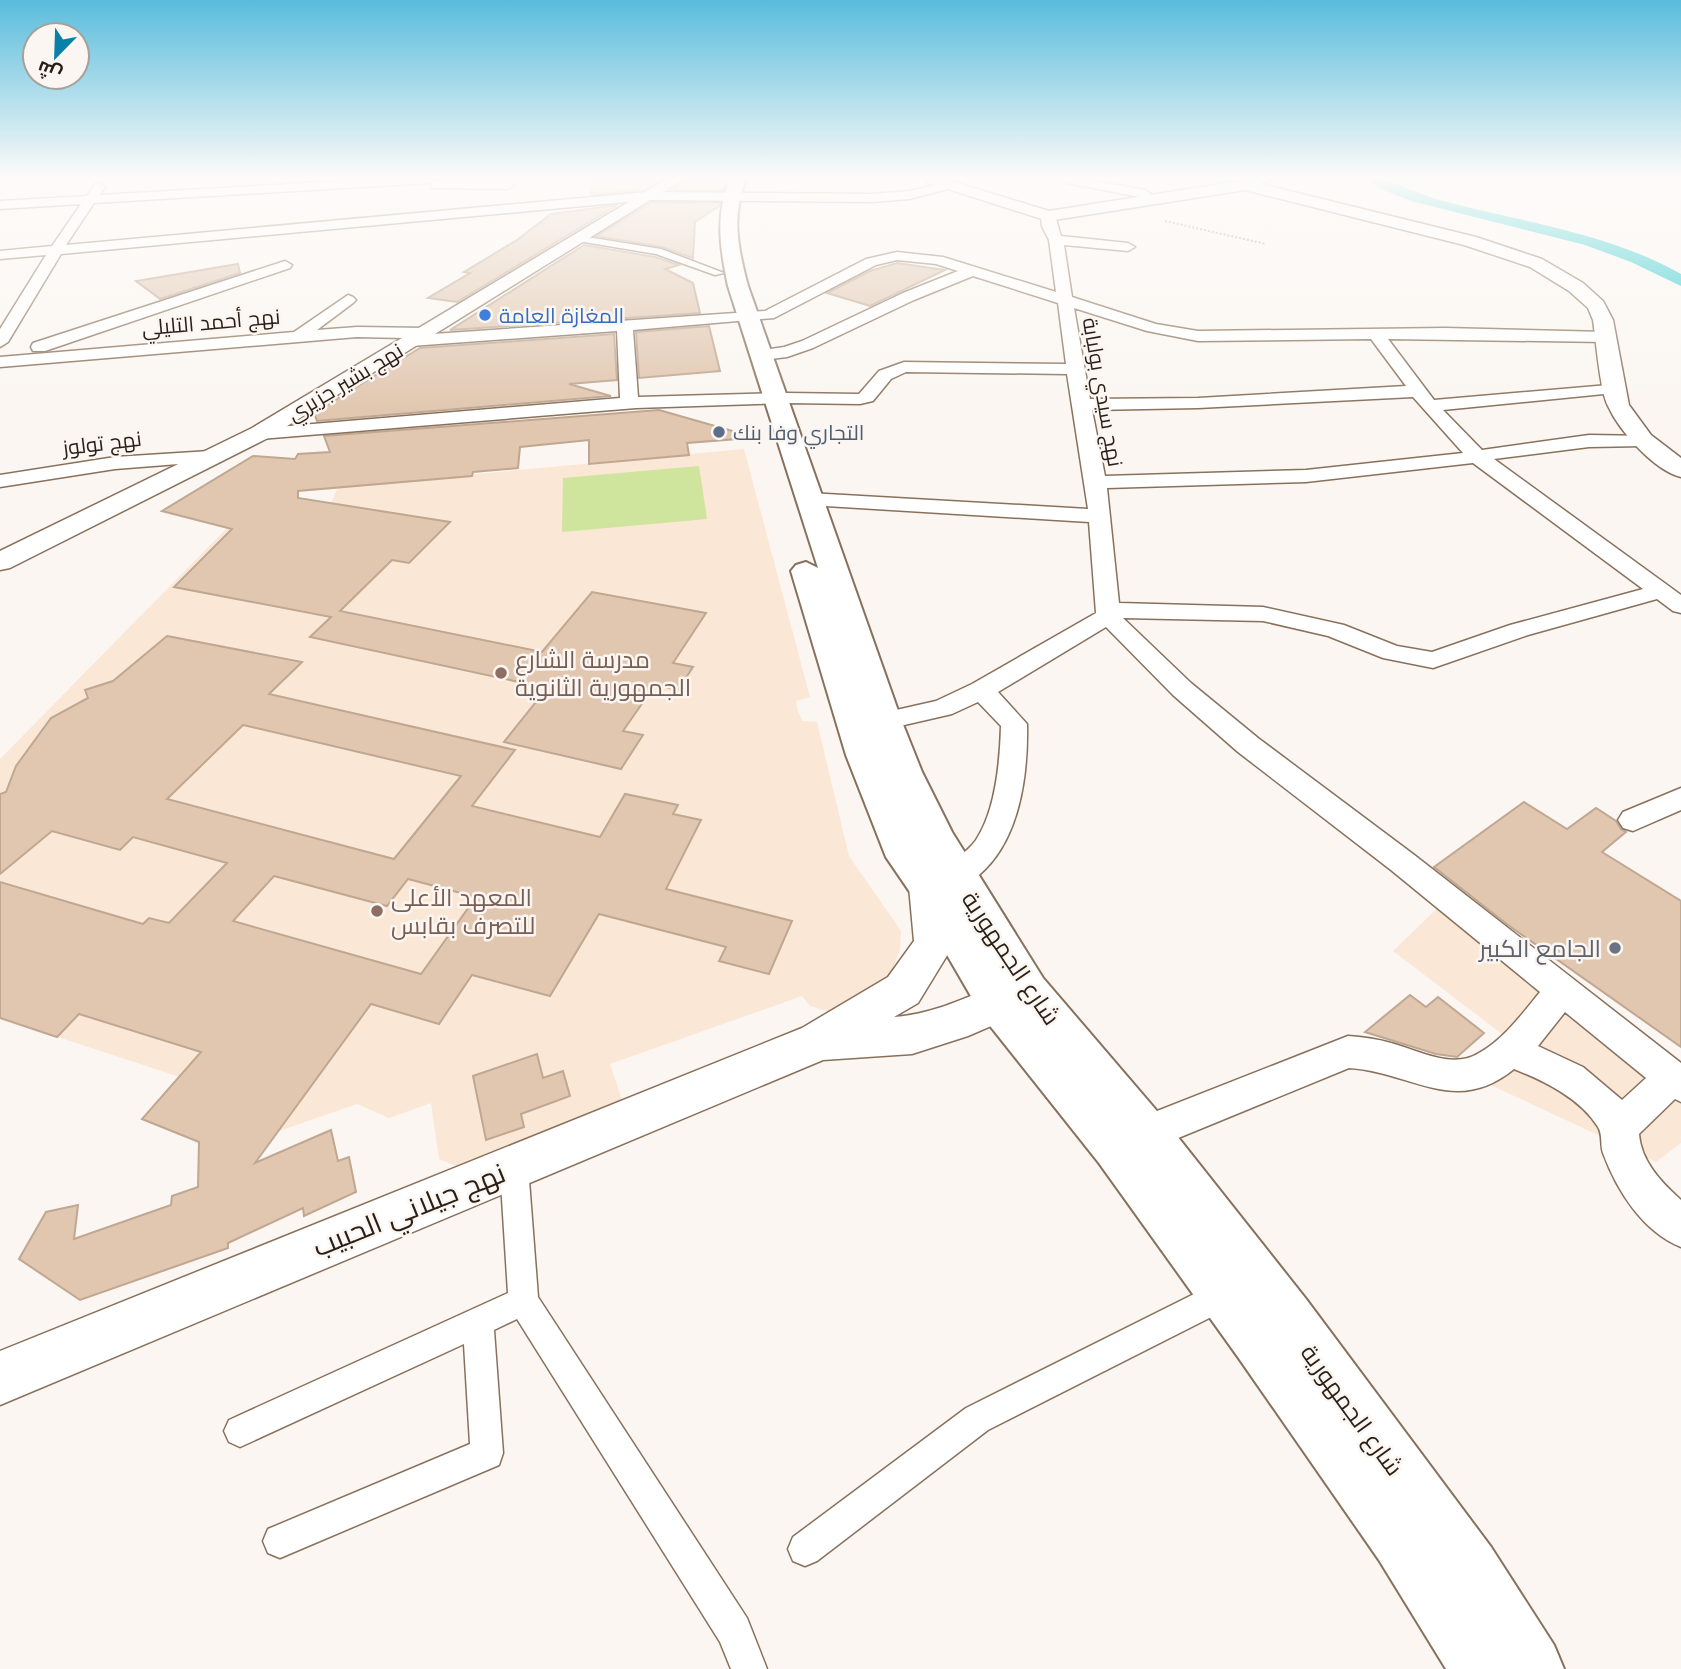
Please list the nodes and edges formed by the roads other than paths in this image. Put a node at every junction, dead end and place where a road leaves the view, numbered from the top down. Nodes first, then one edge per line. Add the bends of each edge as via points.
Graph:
1 (52, 257) edge
2 (551, 257) edge
3 (674, 257) edge
4 (717, 257) edge
5 (732, 257) edge
6 (1059, 257) edge
7 (1518, 257) edge
8 (285, 265) dead end
9 (969, 272) junction
10 (719, 273) junction
11 (1065, 298) junction
12 (348, 300) dead end
13 (625, 324) junction
14 (747, 329) junction
15 (1375, 333) junction
16 (419, 337) junction
17 (1606, 337) junction
18 (297, 338) junction
19 (0, 342) edge
20 (0, 360) edge
21 (1075, 369) junction
22 (1614, 388) junction
23 (1423, 398) junction
24 (764, 399) junction
25 (629, 405) junction
26 (1083, 405) junction
27 (260, 433) junction
28 (1643, 440) junction
29 (1478, 456) junction
30 (210, 457) junction
31 (1681, 470) edge
32 (0, 481) edge
33 (1096, 482) junction
34 (809, 499) junction
35 (1098, 516) junction
36 (0, 562) edge
37 (1671, 598) edge
38 (1108, 613) junction
39 (981, 690) junction
40 (870, 724) junction
41 (1676, 807) edge
42 (1633, 820) dead end
43 (942, 882) junction
44 (1562, 991) junction
45 (1013, 997) junction
46 (817, 1042) junction
47 (1509, 1051) junction
48 (1677, 1082) edge
49 (1619, 1127) junction
50 (1131, 1139) junction
51 (514, 1167) junction
52 (1681, 1227) edge
53 (1226, 1293) junction
54 (523, 1301) junction
55 (478, 1322) junction
56 (0, 1378) edge
57 (240, 1430) dead end
58 (280, 1541) dead end
59 (805, 1549) dead end
60 (749, 1669) edge
61 (1485, 1669) edge
62 (1530, 1669) edge

1 - 19 street
2 - 16 street, نهج بشير جزيري
3 - 10 street
4 - 10 main road, شارع الجمهورية
5 - 14 main road, شارع الجمهورية
6 - 11 street, نهج سيدي بولبابة
7 - 17 street via 1576,286 1604,320
8 - 20 street
9 - 11 street
9 - 14 street via 926,258 883,258
9 - 14 street via 785,355
10 - 14 main road, شارع الجمهورية
11 - 15 street via 1153,328 1198,336
11 - 21 street, نهج سيدي بولبابة
12 - 18 street
13 - 14 street, نهج أحمد التليلي
13 - 16 street, نهج أحمد التليلي
13 - 25 street
14 - 24 main road, شارع الجمهورية
15 - 17 street
15 - 23 street
16 - 18 street, نهج أحمد التليلي via 357,332
16 - 27 street, نهج بشير جزيري
17 - 22 street
18 - 20 street, نهج أحمد التليلي
21 - 24 street via 904,367 885,375 864,398
21 - 26 street, نهج سيدي بولبابة
22 - 23 street
22 - 28 street via 1618,405
23 - 26 street
23 - 29 street
24 - 25 street
24 - 34 main road, شارع الجمهورية
24 - 40 main road, شارع الجمهورية
25 - 27 street
26 - 33 street, نهج سيدي بولبابة
27 - 30 street, نهج بشير جزيري
28 - 29 street via 1592,440
28 - 31 street
29 - 33 street via 1273,478
29 - 37 street
30 - 32 street, نهج تولوز via 115,463
30 - 36 street, نهج بشير جزيري
33 - 35 street, نهج سيدي بولبابة
34 - 35 street
34 - 40 main road, شارع الجمهورية
35 - 38 street, نهج سيدي بولبابة
37 - 38 street via 1519,630 1433,660 1392,653 1335,630 1263,614
38 - 39 street
38 - 44 street via 1182,689 1248,745
39 - 40 street via 943,708
39 - 43 street via 1014,724 1012,768 997,828 986,850
40 - 43 main road, شارع الجمهورية via 880,802 900,847
41 - 42 street
43 - 45 main road, شارع الجمهورية
43 - 46 street, نهج جيلاني الحبيب via 934,944 903,990
44 - 47 street
44 - 48 street
45 - 46 street, نهج جيلاني الحبيب via 912,1035
45 - 50 main road, شارع الجمهورية
46 - 51 street, نهج جيلاني الحبيب
47 - 49 street via 1569,1079 1605,1107
47 - 50 street via 1486,1071 1463,1076 1441,1075 1373,1052 1348,1052
48 - 49 street
49 - 52 street via 1621,1149 1633,1176 1654,1204
50 - 53 main road, شارع الجمهورية
50 - 62 main road, شارع الجمهورية via 1286,1320 1460,1559
51 - 54 street
51 - 56 street, نهج جيلاني الحبيب
53 - 59 street via 977,1419
53 - 61 main road, شارع الجمهورية via 1401,1538
54 - 55 street
54 - 60 street via 734,1631
55 - 57 street
55 - 58 street via 487,1453

